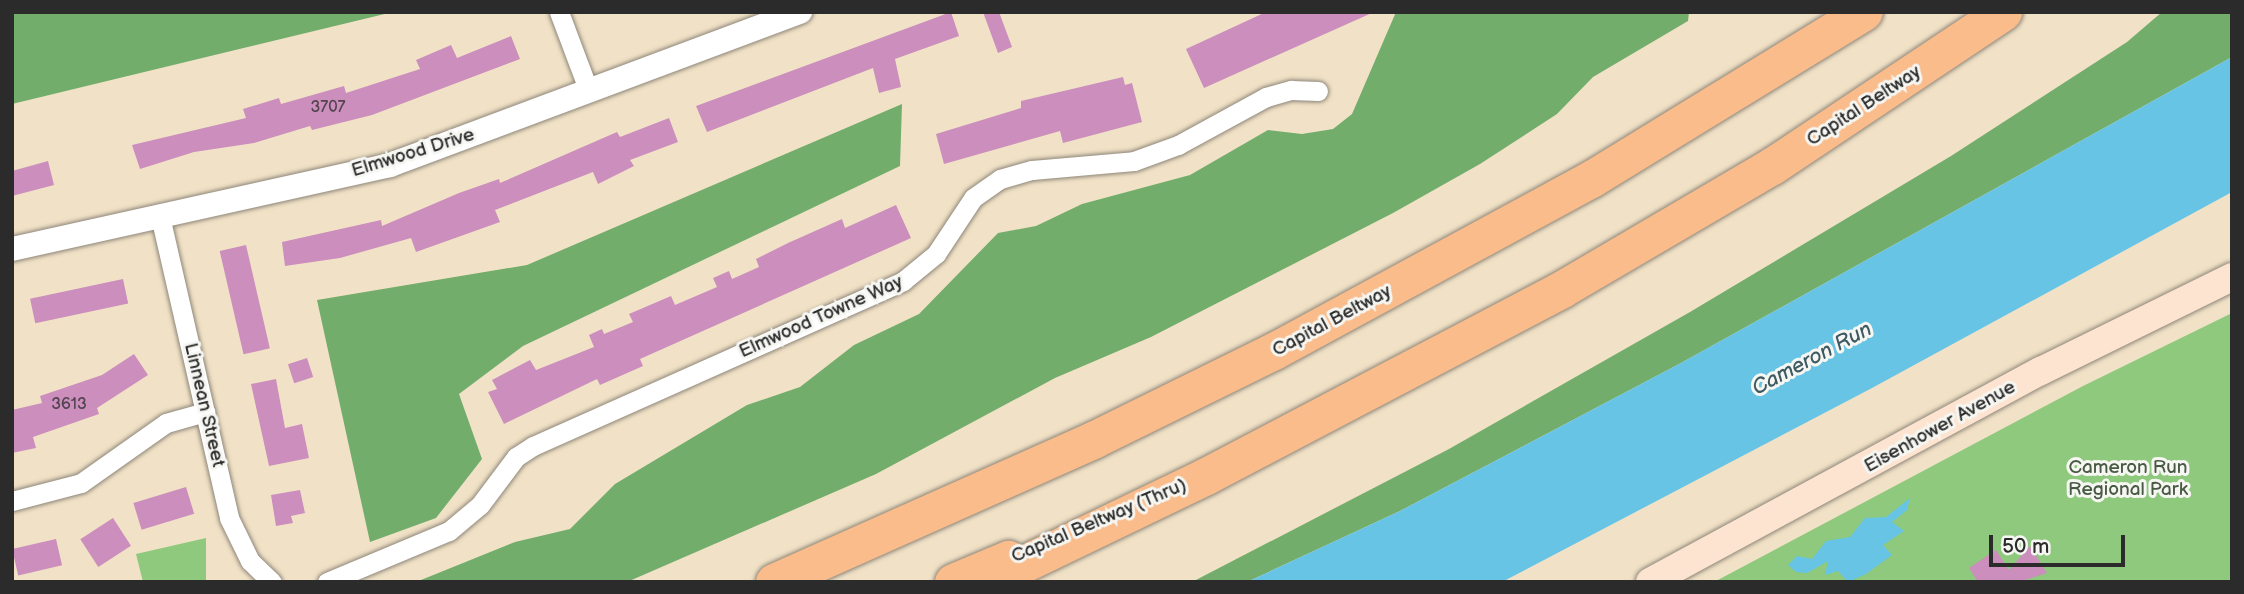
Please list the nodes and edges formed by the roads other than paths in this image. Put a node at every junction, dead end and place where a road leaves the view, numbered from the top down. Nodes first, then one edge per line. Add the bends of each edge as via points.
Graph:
1 (559, 12) edge
2 (800, 12) edge
3 (1864, 12) edge
4 (2003, 12) edge
5 (1318, 91) dead end
6 (589, 92) junction
7 (160, 216) junction
8 (12, 249) edge
9 (2232, 277) edge
10 (205, 412) junction
11 (1206, 476) junction
12 (12, 501) edge
13 (272, 582) edge
14 (327, 582) edge
15 (774, 582) edge
16 (953, 582) edge
17 (986, 582) edge
18 (1650, 582) edge

1 - 6 street
2 - 6 street, Elmwood Drive
3 - 15 highway, Capital Beltway via 1591,179 1286,345 1095,439
4 - 11 highway, Capital Beltway via 1684,219
5 - 14 street, Elmwood Towne Way via 1291,90 1266,97 1178,145 1134,162 1032,170 1000,179 973,198 936,254 903,281 533,446 516,457 480,505 449,531
6 - 7 street, Elmwood Drive via 390,164
7 - 8 street, Elmwood Drive
7 - 10 street, Linnean Street
9 - 18 main road, Eisenhower Avenue via 2041,371
10 - 12 street via 166,423 81,483
10 - 13 street, Linnean Street via 235,534 250,561
11 - 16 highway, Capital Beltway (Thru)
11 - 17 highway

